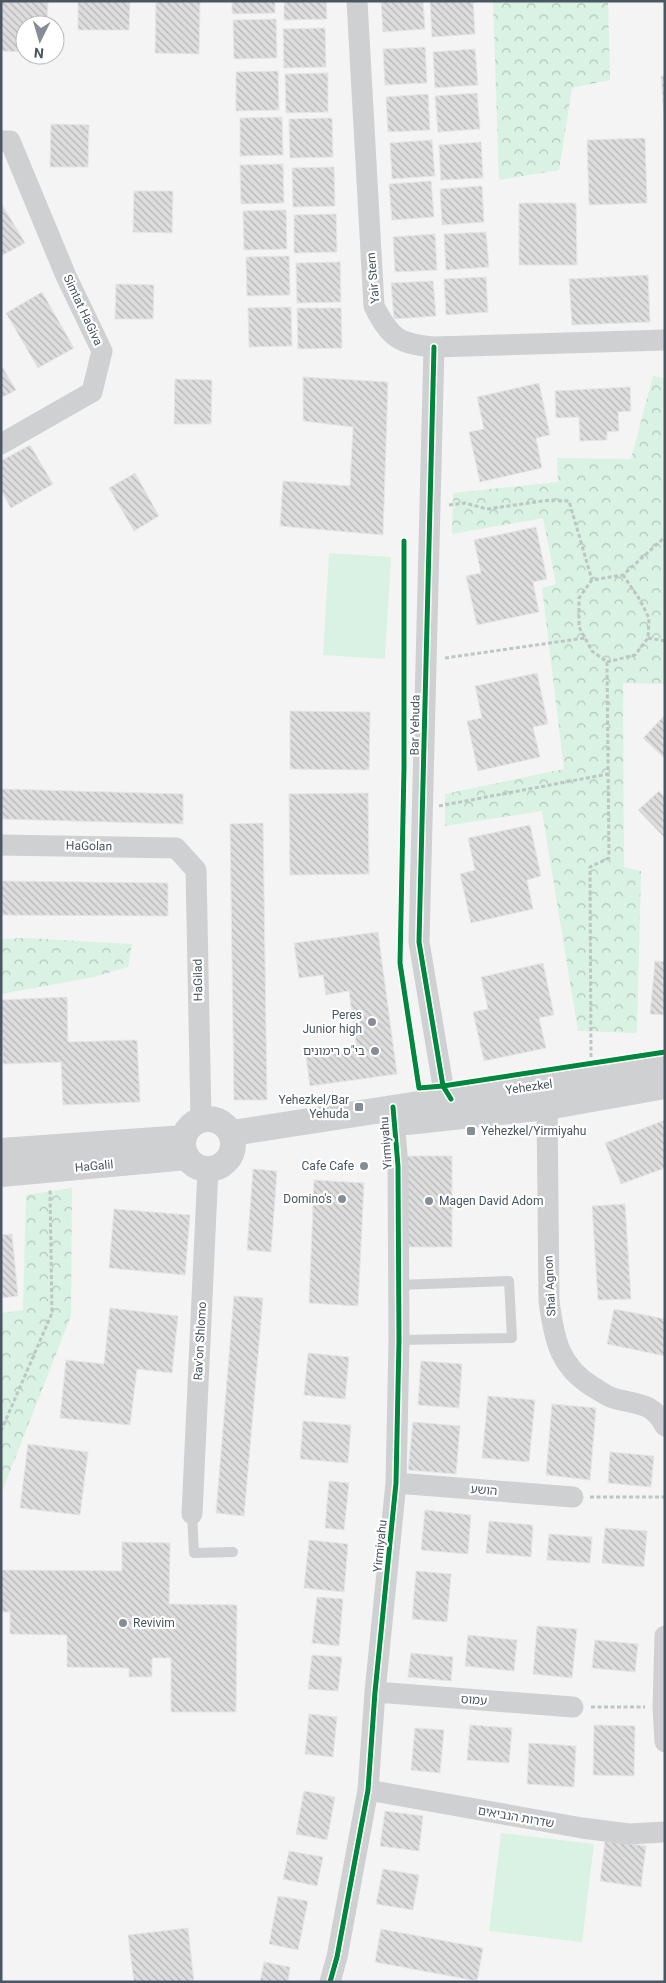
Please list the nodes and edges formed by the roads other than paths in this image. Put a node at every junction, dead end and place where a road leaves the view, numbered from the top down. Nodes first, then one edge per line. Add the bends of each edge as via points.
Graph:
1 (357, 1) edge
2 (1, 141) edge
3 (665, 340) edge
4 (434, 347) junction
5 (1, 444) edge
6 (1, 845) edge
7 (176, 848) joint
8 (665, 1066) edge
9 (665, 1086) edge
10 (546, 1096) junction
11 (451, 1098) junction
12 (394, 1116) junction
13 (201, 1120) junction
14 (232, 1141) junction
15 (1, 1151) edge
16 (193, 1155) junction
17 (1, 1174) edge
18 (398, 1285) junction
19 (399, 1340) junction
20 (665, 1426) edge
21 (396, 1483) junction
22 (573, 1497) road end
23 (192, 1514) joint
24 (233, 1552) dead end
25 (665, 1636) edge
26 (375, 1692) junction
27 (573, 1708) road end
28 (665, 1742) edge
29 (368, 1790) junction
30 (665, 1832) edge
31 (330, 1982) edge

1 - 4 street, Yair Stern via 374,306 383,325 395,336 411,345
2 - 5 street, Simtat HaGiva via 10,141 66,276 102,351 92,392
3 - 4 street, Yair Stern
4 - 11 street, Bar Yehuda via 420,942 443,1086
6 - 7 street, HaGolan
7 - 13 street, HaGilad via 196,870
8 - 10 street, Yehezkel
9 - 10 street, Yehezkel
10 - 11 street, Yehezkel
10 - 12 street, Yehezkel
10 - 20 street, Shai Agnon via 548,1301 558,1346 567,1366 585,1382 612,1398 640,1403 660,1417
11 - 12 street, Yehezkel
12 - 14 street
12 - 18 street, Yirmiyahu via 398,1166
13 - 14 street via 208,1118 222,1122
13 - 16 street via 190,1126
14 - 16 street via 230,1158 224,1164
15 - 16 street, HaGalil
16 - 17 street, HaGalil
16 - 23 street, Rav'on Shlomo
18 - 19 street, Yirmiyahu
18 - 19 lane via 509,1281 512,1338
19 - 21 street, Yirmiyahu
21 - 22 street, הושע
21 - 26 street, Yirmiyahu
23 - 24 lane via 194,1553
25 - 28 street
26 - 27 street, עמוס
26 - 29 street, Yirmiyahu
29 - 30 street, שדרות הנביאים via 582,1828 630,1834
29 - 31 street, Yirmiyahu

